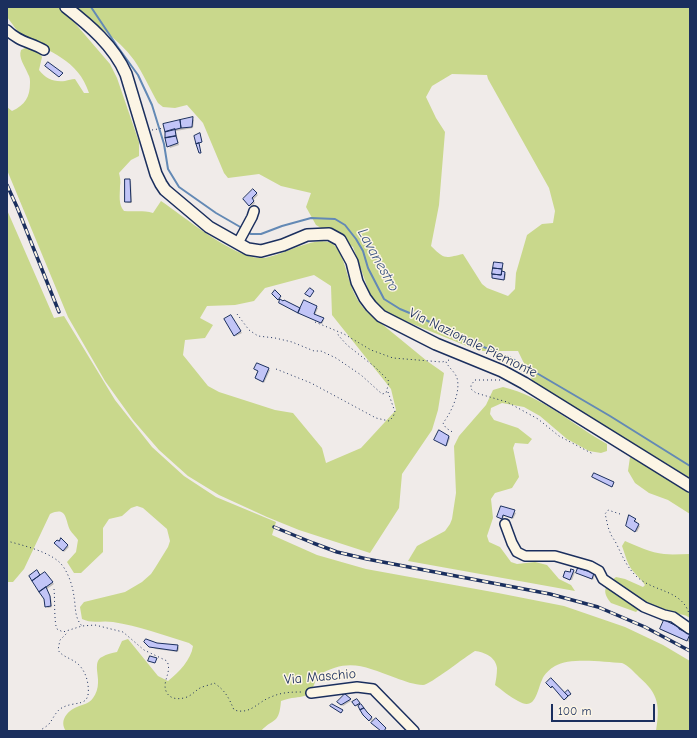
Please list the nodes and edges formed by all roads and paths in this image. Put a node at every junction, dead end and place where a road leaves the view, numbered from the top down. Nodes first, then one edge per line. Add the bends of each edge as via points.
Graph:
1 (66, 7) edge
2 (7, 30) edge
3 (44, 50) dead end
4 (164, 128) dead end
5 (144, 132) junction
6 (254, 211) dead end
7 (239, 242) junction
8 (237, 314) dead end
9 (315, 322) dead end
10 (339, 332) junction
11 (462, 354) junction
12 (446, 360) junction
13 (276, 369) dead end
14 (506, 381) dead end
15 (388, 391) junction
16 (454, 433) dead end
17 (593, 454) dead end
18 (690, 486) edge
19 (620, 514) dead end
20 (505, 524) dead end
21 (7, 541) edge
22 (54, 589) dead end
23 (690, 621) edge
24 (82, 626) junction
25 (690, 630) edge
26 (68, 631) junction
27 (312, 692) joint
28 (38, 731) edge
29 (414, 731) edge

1 - 5 main road, Via Nazionale Piemonte via 87,24 122,65
2 - 3 street via 20,40
4 - 5 path
5 - 7 main road, Via Nazionale Piemonte via 156,174 165,190 209,227
6 - 7 street
7 - 11 main road, Via Nazionale Piemonte via 248,249 261,251 307,235 329,234 340,240 352,262 364,298 381,316
8 - 15 path via 249,330 258,336 292,342 314,351 321,351 336,358 382,394
9 - 10 path
10 - 12 path via 371,350 393,358 442,362
10 - 15 path via 338,335 347,345 388,380
11 - 12 path
11 - 18 main road, Via Nazionale Piemonte via 524,383
12 - 16 path via 458,384 455,402 443,423
13 - 15 path via 376,418 389,421 395,412
14 - 17 path via 475,380 471,389 476,394 507,402 538,419 559,436
19 - 23 path via 608,510 605,514 610,534 623,560 638,578 672,594 683,603
20 - 25 street via 517,552 525,556 555,556 590,566 599,571 603,579 644,607 673,617
21 - 24 path via 21,544 59,561 68,576 78,621
22 - 26 path via 56,627 60,632
24 - 26 path, Via Maschio
24 - 27 path, Via Maschio via 95,625 123,632 144,650 167,661 167,694 176,700 188,697 200,688 214,683 228,695 234,710 241,712 254,708 271,697 288,692
26 - 28 path via 60,640 58,650 62,656 72,659 80,666 87,676 88,698 83,703 62,708
27 - 29 street, Via Maschio via 357,687 373,689

